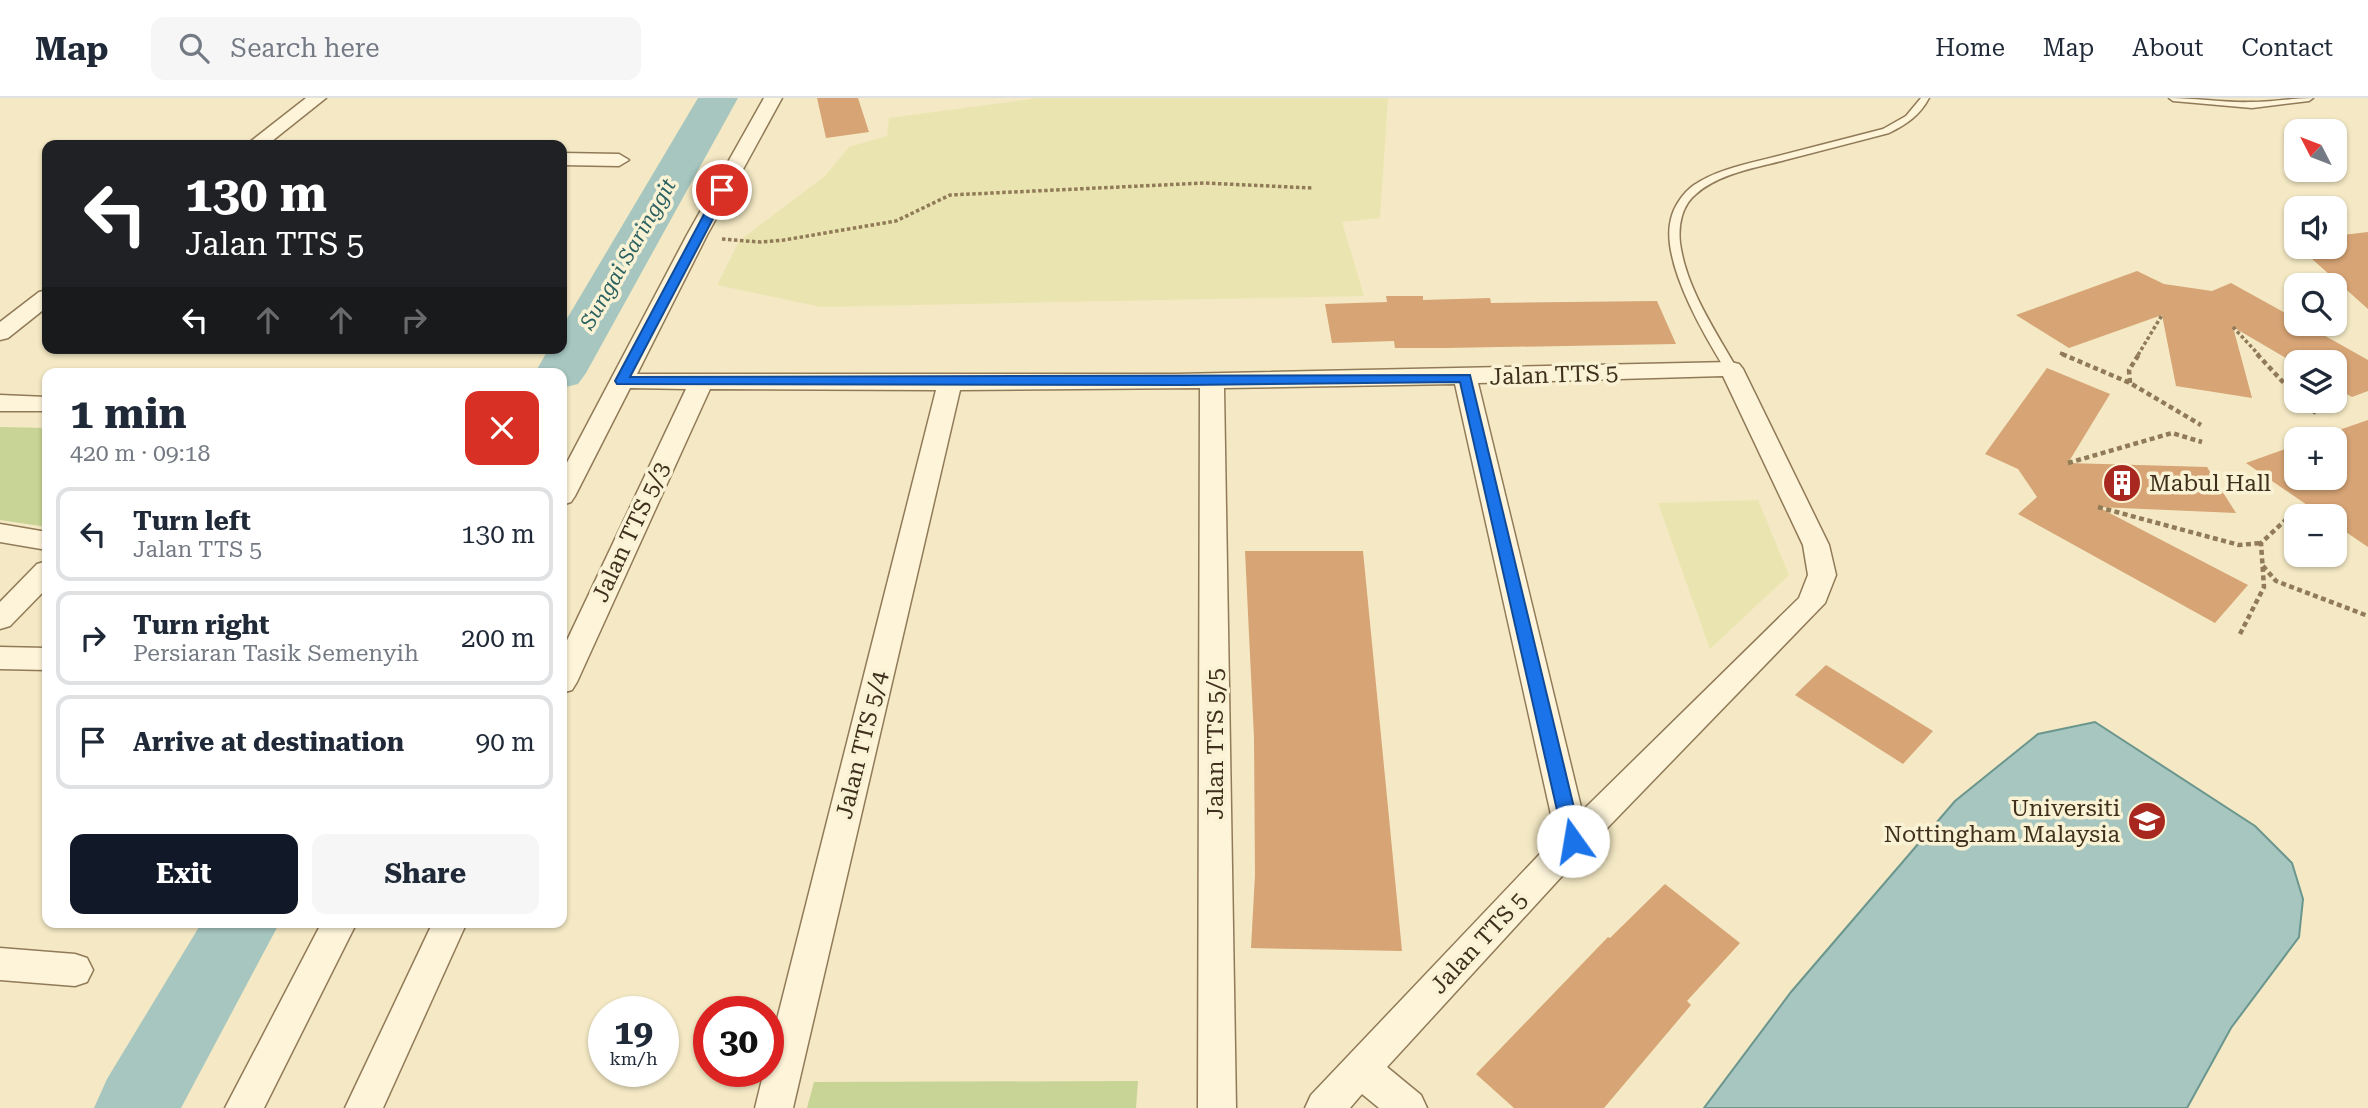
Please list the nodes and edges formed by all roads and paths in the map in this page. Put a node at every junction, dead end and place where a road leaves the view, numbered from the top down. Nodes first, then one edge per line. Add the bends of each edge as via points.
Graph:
1 (317, 98) edge
2 (773, 98) edge
3 (1925, 98) edge
4 (2173, 98) edge
5 (2309, 98) edge
6 (262, 140) edge
7 (567, 159) edge
8 (619, 160) dead end
9 (1312, 188) dead end
10 (697, 235) junction
11 (42, 301) edge
12 (2162, 315) dead end
13 (2234, 327) dead end
14 (0, 332) edge
15 (2060, 353) dead end
16 (1731, 369) junction
17 (1465, 377) junction
18 (622, 381) junction
19 (950, 381) junction
20 (1212, 381) junction
21 (701, 382) junction
22 (2130, 383) junction
23 (2284, 383) edge
24 (0, 402) edge
25 (42, 404) edge
26 (2201, 425) dead end
27 (2202, 442) dead end
28 (2068, 463) dead end
29 (567, 486) edge
30 (2098, 507) dead end
31 (2284, 521) edge
32 (0, 533) edge
33 (42, 540) edge
34 (2261, 543) junction
35 (2262, 565) junction
36 (42, 576) edge
37 (2368, 616) edge
38 (0, 620) edge
39 (2240, 635) dead end
40 (0, 658) edge
41 (42, 659) edge
42 (567, 671) edge
43 (1573, 841) junction
44 (337, 928) edge
45 (447, 928) edge
46 (0, 964) edge
47 (75, 970) dead end
48 (1363, 1070) junction
49 (244, 1108) edge
50 (364, 1108) edge
51 (774, 1108) edge
52 (1217, 1108) edge
53 (1324, 1108) edge
54 (1408, 1108) edge

1 - 6 street
2 - 10 street
3 - 16 lane, Jalan TTS 5 via 1907,121 1886,131 1732,171 1693,190 1682,202 1673,239 1683,276
4 - 5 lane via 2252,105
7 - 8 street
9 - 10 path via 1205,183 950,195 896,221 784,240 739,241
10 - 18 street
11 - 14 street
12 - 22 path via 2129,370
13 - 23 path
15 - 22 path
16 - 17 street, Jalan TTS 5
16 - 43 street, Jalan TTS 5 via 1816,545 1822,575 1819,588 1795,620
17 - 20 street, Jalan TTS 5
17 - 43 street
18 - 21 street, Jalan TTS 5
18 - 29 street
19 - 20 street, Jalan TTS 5
19 - 21 street, Jalan TTS 5
19 - 51 street, Jalan TTS 5/4
20 - 52 street, Jalan TTS 5/5
21 - 42 street, Jalan TTS 5/3
22 - 26 path
24 - 25 street
27 - 28 path via 2172,433
30 - 34 path via 2239,545
31 - 34 path
32 - 33 street
34 - 35 path
35 - 37 path via 2276,581
35 - 39 path via 2264,587
36 - 38 street
40 - 41 street
43 - 48 street, Jalan TTS 5
44 - 49 street
45 - 50 street
46 - 47 street
48 - 53 street, Jalan TTS 5
48 - 54 street

